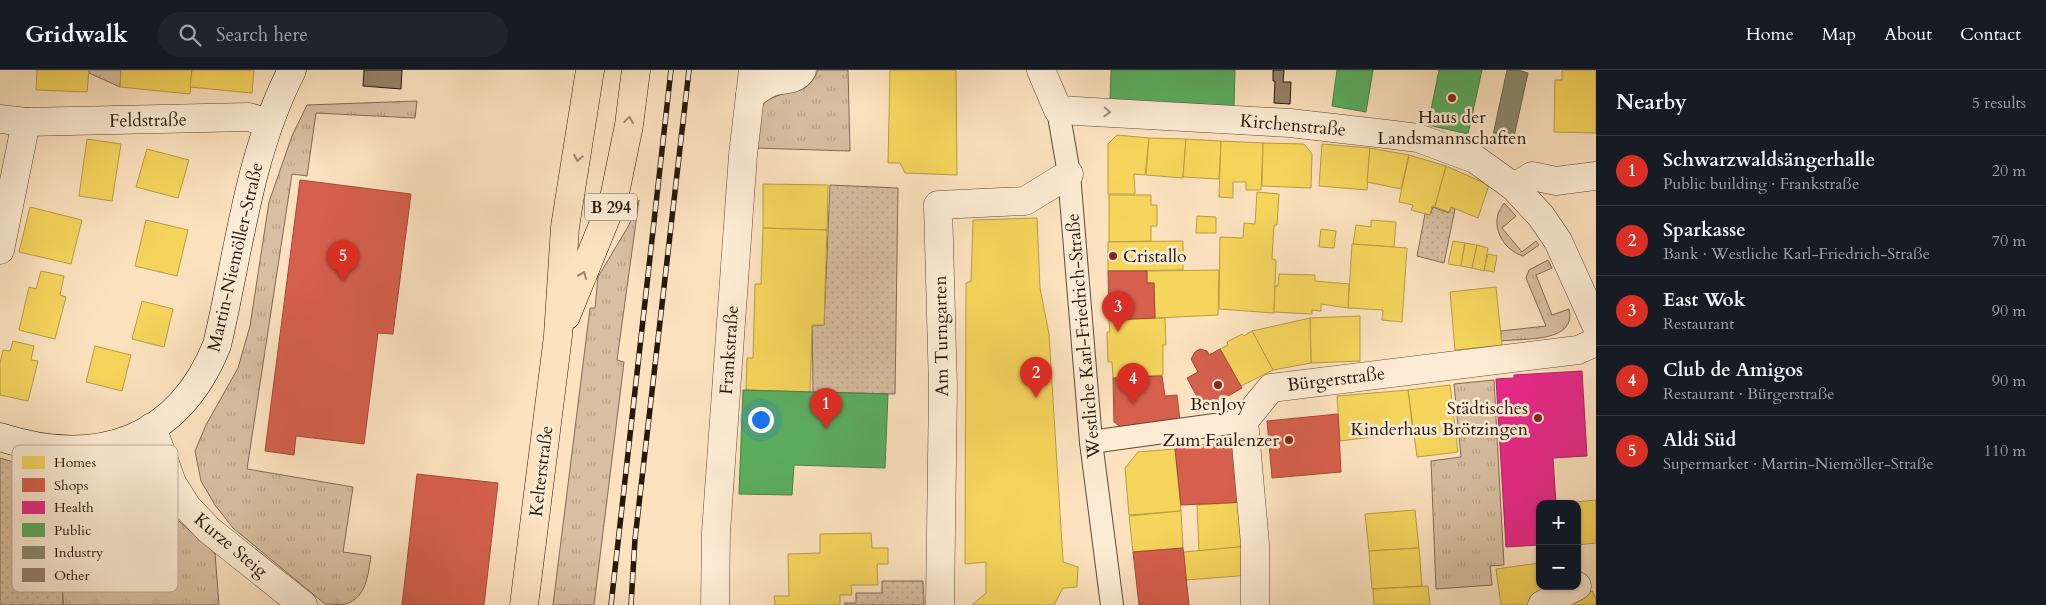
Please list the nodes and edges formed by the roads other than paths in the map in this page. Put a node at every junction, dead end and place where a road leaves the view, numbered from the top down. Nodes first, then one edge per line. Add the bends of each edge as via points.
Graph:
1 (292, 70) edge
2 (636, 70) edge
3 (802, 70) edge
4 (1041, 70) edge
5 (587, 77) edge
6 (751, 83) edge
7 (1058, 110) junction
8 (13, 120) edge
9 (268, 123) junction
10 (1069, 174) junction
11 (1596, 176) edge
12 (1514, 187) junction
13 (0, 250) edge
14 (1596, 325) edge
15 (558, 336) junction
16 (1596, 342) edge
17 (1244, 421) junction
18 (152, 427) junction
19 (0, 437) edge
20 (1091, 442) junction
21 (34, 445) edge
22 (115, 445) edge
23 (158, 445) edge
24 (178, 493) edge
25 (1596, 576) edge
26 (1581, 584) edge
27 (1570, 590) edge
28 (303, 605) edge
29 (524, 605) edge
30 (715, 605) edge
31 (940, 605) edge
32 (1112, 605) edge
33 (1255, 605) edge
34 (1542, 605) edge

1 - 9 street, Martin-Niemöller-Straße
15 -> 2 main road, Kelterstraße / B 294 via 614,198
3 - 6 street, Frankstraße via 799,75 786,80
4 - 7 street, Westliche Karl-Friedrich-Straße
5 -> 15 main road, Kelterstraße / B 294 via 579,150 565,227
6 - 30 street, Frankstraße via 716,532
7 - 10 street, Westliche Karl-Friedrich-Straße
7 -> 12 street, Kirchenstraße via 1290,123 1418,138 1475,160
8 - 9 street, Feldstraße via 249,118
8 - 13 street, Feldstraße
9 - 18 street, Martin-Niemöller-Straße via 248,194 217,345 197,385
10 - 20 street, Westliche Karl-Friedrich-Straße
10 - 31 street, Am Turngarten via 1024,200 938,205 943,388
11 - 12 street via 1556,181 1532,176
12 - 14 street, Kirchenstraße via 1541,216 1558,241
15 - 29 main road, Kelterstraße / B 294
16 - 17 street, Bürgerstraße via 1578,350 1271,388
17 - 20 street
17 - 33 street via 1255,544
18 - 22 street
18 - 23 street, Kurze Steig
19 - 21 street
20 - 32 street, Westliche Karl-Friedrich-Straße
24 - 28 street, Kurze Steig via 209,530
25 - 26 street
27 - 34 street

